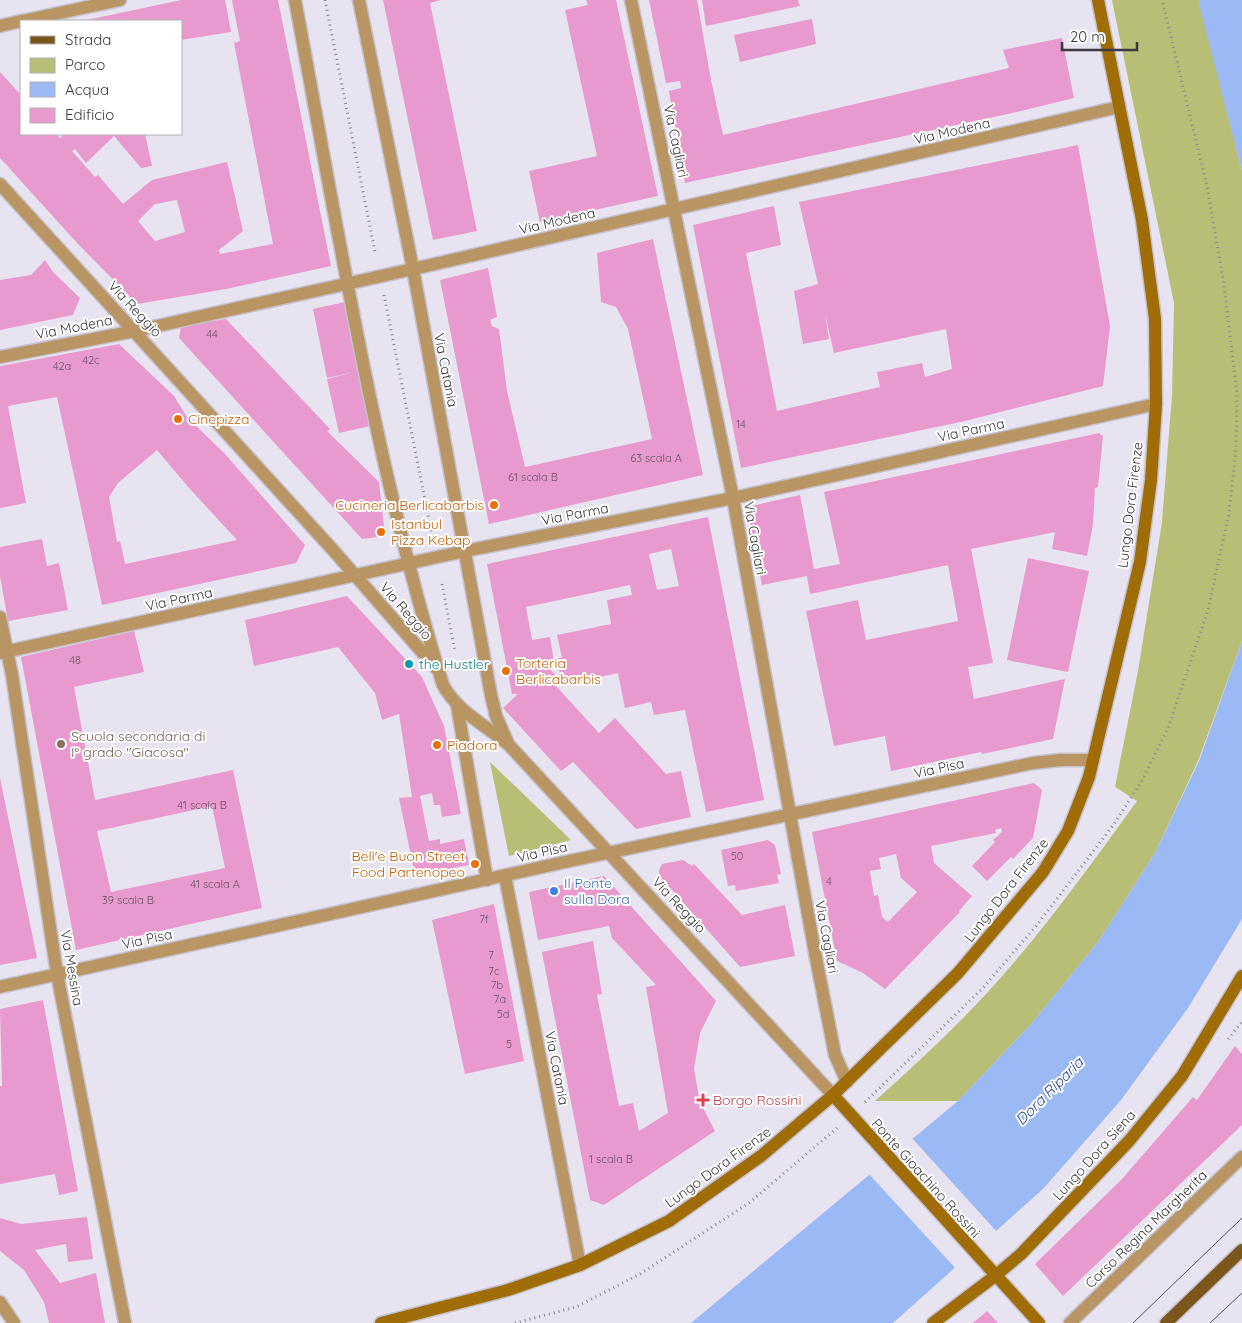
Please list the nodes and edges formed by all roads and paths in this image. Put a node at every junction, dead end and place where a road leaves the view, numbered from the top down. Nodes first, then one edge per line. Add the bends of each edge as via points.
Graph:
1 (120, 0) edge
2 (295, 0) edge
3 (325, 0) edge
4 (359, 0) edge
5 (631, 0) edge
6 (1098, 0) edge
7 (1162, 0) edge
8 (27, 20) edge
9 (20, 21) edge
10 (0, 26) edge
11 (1120, 107) junction
12 (0, 184) edge
13 (675, 210) junction
14 (375, 252) dead end
15 (413, 269) junction
16 (348, 282) junction
17 (383, 293) dead end
18 (135, 331) junction
19 (0, 357) edge
20 (1156, 404) junction
21 (733, 498) junction
22 (432, 535) dead end
23 (465, 552) junction
24 (408, 564) junction
25 (356, 576) junction
26 (442, 584) dead end
27 (0, 617) edge
28 (3, 652) edge
29 (456, 653) dead end
30 (439, 672) junction
31 (457, 704) junction
32 (508, 744) junction
33 (1094, 760) junction
34 (789, 816) junction
35 (610, 852) junction
36 (505, 876) junction
37 (488, 880) junction
38 (57, 974) junction
39 (1242, 976) edge
40 (0, 987) edge
41 (847, 1082) junction
42 (833, 1095) junction
43 (871, 1097) dead end
44 (835, 1129) dead end
45 (1242, 1158) edge
46 (1242, 1250) edge
47 (580, 1265) junction
48 (995, 1276) junction
49 (0, 1302) edge
50 (14, 1323) edge
51 (125, 1323) edge
52 (381, 1323) edge
53 (515, 1323) edge
54 (933, 1323) edge
55 (1039, 1323) edge
56 (1070, 1323) edge
57 (1166, 1323) edge

1 - 8 street
2 - 16 street
3 - 14 path
4 - 15 street, Via Catania
5 - 13 street, Via Cagliari
6 - 11 street, Lungo Dora Firenze
7 - 43 path via 1207,186 1237,394 1237,434 1229,513 1208,610 1168,728 1143,779 1114,824 1007,961 944,1028
9 - 10 street
11 - 13 street, Via Modena
11 - 20 street, Lungo Dora Firenze via 1142,220 1155,320
12 - 18 street, Via Reggio
13 - 15 street, Via Modena
13 - 21 street, Via Cagliari
15 - 16 street, Via Modena
15 - 23 street, Via Catania
16 - 18 street, Via Modena
16 - 24 street
17 - 22 path
18 - 19 street, Via Modena
18 - 25 street, Via Reggio
20 - 21 street, Via Parma
20 - 33 street, Lungo Dora Firenze via 1151,480 1140,562
21 - 23 street, Via Parma
21 - 34 street, Via Cagliari
23 - 24 street, Via Parma
23 - 32 street, Via Catania via 490,695
24 - 25 street, Via Parma
24 - 30 street
25 - 28 street, Via Parma
25 - 30 street, Via Reggio
26 - 29 path
27 - 28 street, Via Messina
28 - 38 street, Via Messina via 12,675
30 - 31 street, Via Reggio via 449,696
31 - 32 street, Via Reggio
31 - 37 street
32 - 35 street, Via Reggio
33 - 34 street, Via Pisa via 1032,763
33 - 41 street, Lungo Dora Firenze via 1077,814 1058,851 1042,872 958,973
34 - 35 street, Via Pisa
34 - 41 street, Via Cagliari via 835,1055
35 - 36 street, Via Pisa
35 - 42 street, Via Reggio
36 - 37 street, Via Pisa
36 - 47 street, Via Catania
37 - 38 street, Via Pisa
38 - 40 street, Via Pisa
38 - 51 street, Via Messina
39 - 48 street, Lungo Dora Siena via 1182,1076 1129,1141 1082,1192
41 - 42 street, Lungo Dora Firenze
42 - 47 street, Lungo Dora Firenze via 761,1156 669,1221
42 - 48 street, Ponte Gioachino Rossini
44 - 53 path via 750,1203 640,1274 576,1307
45 - 56 street, Corso Regina Margherita
46 - 57 main road
47 - 52 street, Lungo Dora Firenze via 508,1290
48 - 54 street, Lungo Dora Siena
48 - 55 street, Ponte Gioachino Rossini
49 - 50 street

